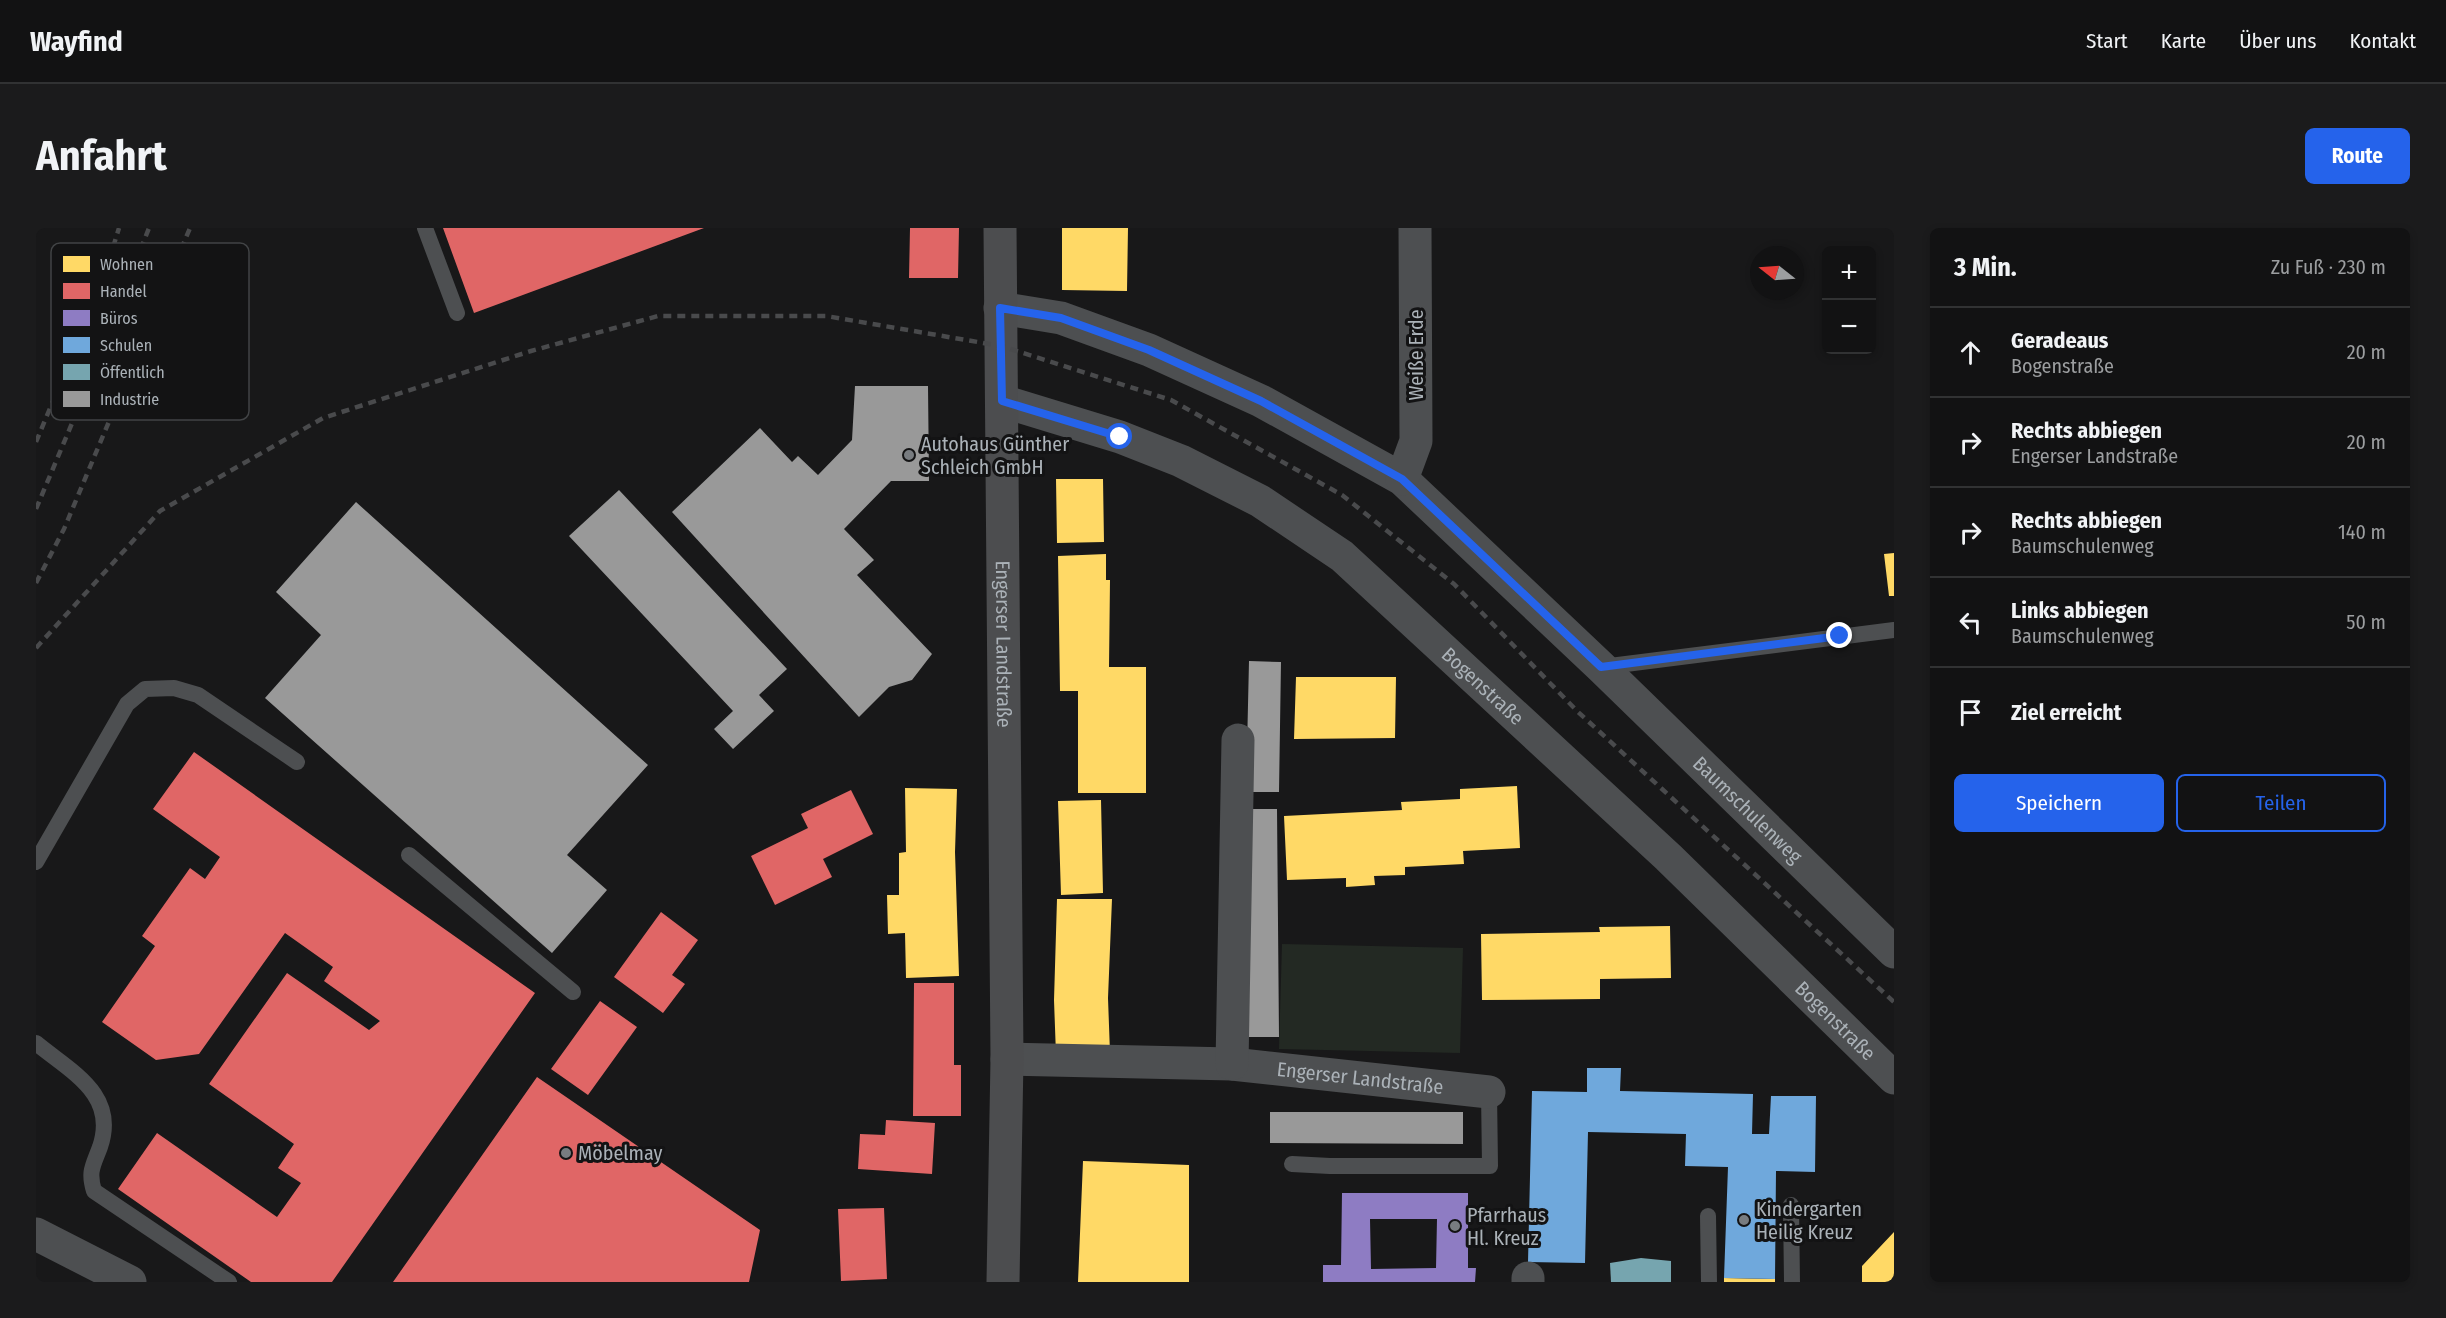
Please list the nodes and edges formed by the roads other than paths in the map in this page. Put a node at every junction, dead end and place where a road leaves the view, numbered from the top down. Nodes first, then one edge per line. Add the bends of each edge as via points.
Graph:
1 (425, 228) edge
2 (1000, 228) edge
3 (1415, 228) edge
4 (1000, 308) junction
5 (457, 313) dead end
6 (1002, 401) junction
7 (1402, 479) junction
8 (1894, 630) edge
9 (1601, 667) junction
10 (1238, 740) dead end
11 (297, 762) dead end
12 (409, 855) dead end
13 (36, 862) edge
14 (1894, 952) edge
15 (573, 992) dead end
16 (36, 1043) edge
17 (1006, 1059) junction
18 (1232, 1064) junction
19 (1894, 1078) edge
20 (1489, 1092) joint
21 (1292, 1164) dead end
22 (1791, 1205) dead end
23 (1708, 1216) dead end
24 (36, 1234) edge
25 (130, 1282) edge
26 (229, 1282) edge
27 (1003, 1282) edge
28 (1709, 1282) edge
29 (1792, 1282) edge

1 - 5 lane
2 - 4 main road, Engerser Landstraße
3 - 7 street, Weiße Erde via 1416,441
4 - 6 main road, Engerser Landstraße
4 - 7 street, Baumschulenweg via 1061,318 1149,350 1261,401
6 - 17 main road, Engerser Landstraße
6 - 19 street, Bogenstraße via 1120,437 1180,461 1260,501 1342,556 1668,857
7 - 9 street, Baumschulenweg
8 - 9 lane
9 - 14 street, Baumschulenweg
10 - 18 street
11 - 13 lane via 198,695 174,688 145,689 127,704 113,726
12 - 15 lane
16 - 26 lane via 93,1089 105,1116 90,1178 94,1191
17 - 18 street, Engerser Landstraße
17 - 27 main road, Engerser Landstraße
18 - 20 street, Engerser Landstraße
20 - 21 lane via 1490,1166
22 - 29 lane
23 - 28 lane
24 - 25 street

